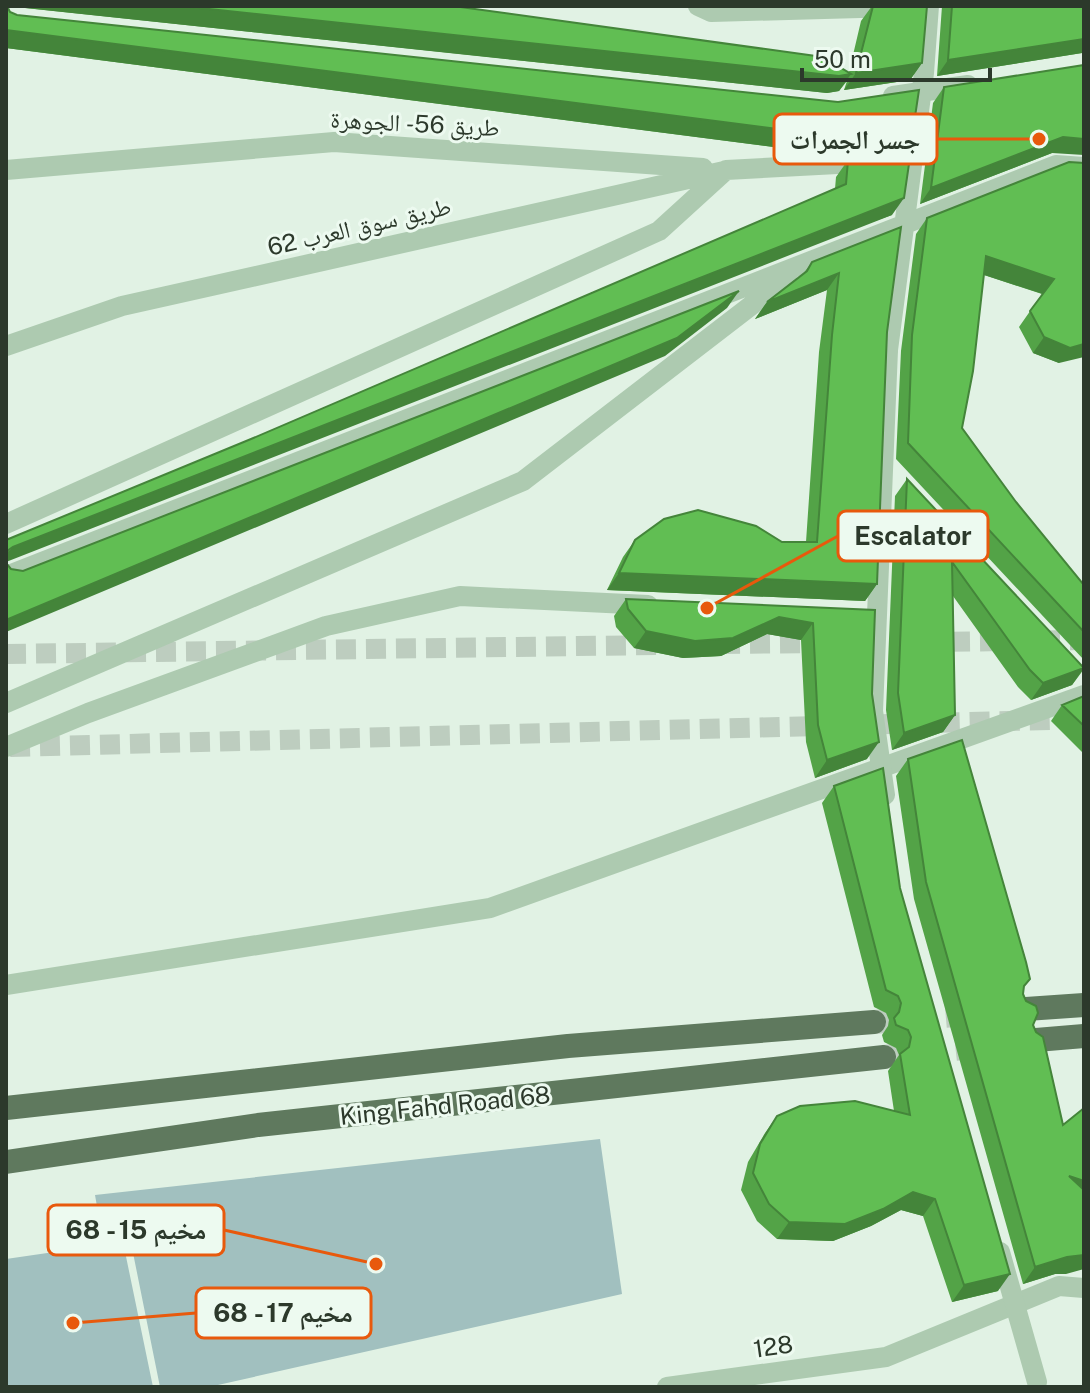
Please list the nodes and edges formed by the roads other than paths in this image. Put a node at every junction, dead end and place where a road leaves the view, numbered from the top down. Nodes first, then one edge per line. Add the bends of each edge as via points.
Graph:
1 (698, 6) edge
2 (916, 6) edge
3 (929, 6) edge
4 (993, 81) edge
5 (872, 99) edge
6 (913, 160) junction
7 (1084, 167) edge
8 (6, 170) edge
9 (726, 170) junction
10 (807, 263) junction
11 (6, 346) edge
12 (883, 464) junction
13 (904, 487) edge
14 (6, 524) edge
15 (6, 576) edge
16 (660, 605) edge
17 (1084, 695) edge
18 (6, 703) edge
19 (6, 747) edge
20 (888, 814) edge
21 (6, 985) edge
22 (1084, 1005) edge
23 (1026, 1009) edge
24 (874, 1022) tunnel mouth
25 (1084, 1036) edge
26 (1036, 1040) edge
27 (884, 1057) tunnel mouth
28 (6, 1108) edge
29 (6, 1162) edge
30 (995, 1232) edge
31 (1084, 1288) edge
32 (1038, 1385) edge
33 (667, 1387) edge

1 - 2 street via 711,12
3 - 6 street
4 - 5 street
6 - 9 street
6 - 12 street, bridge via 888,350
7 - 10 street via 1056,165
8 - 9 street, طريق 56 - الجوهرة via 334,142
9 - 11 street, طريق سوق العرب 62 via 122,306
9 - 14 street via 659,231
10 - 15 street
10 - 18 street via 523,481
12 - 13 street
12 - 20 street, bridge via 869,615 873,711
16 - 19 street via 445,599 326,626
17 - 21 street via 490,908
22 - 23 main road
24 - 28 main road, King Fahd Road 68 via 568,1046
25 - 26 main road
27 - 29 main road, King Fahd Road 68 via 258,1125
30 - 32 street, bridge
31 - 33 street, 128 via 1059,1286 886,1357

